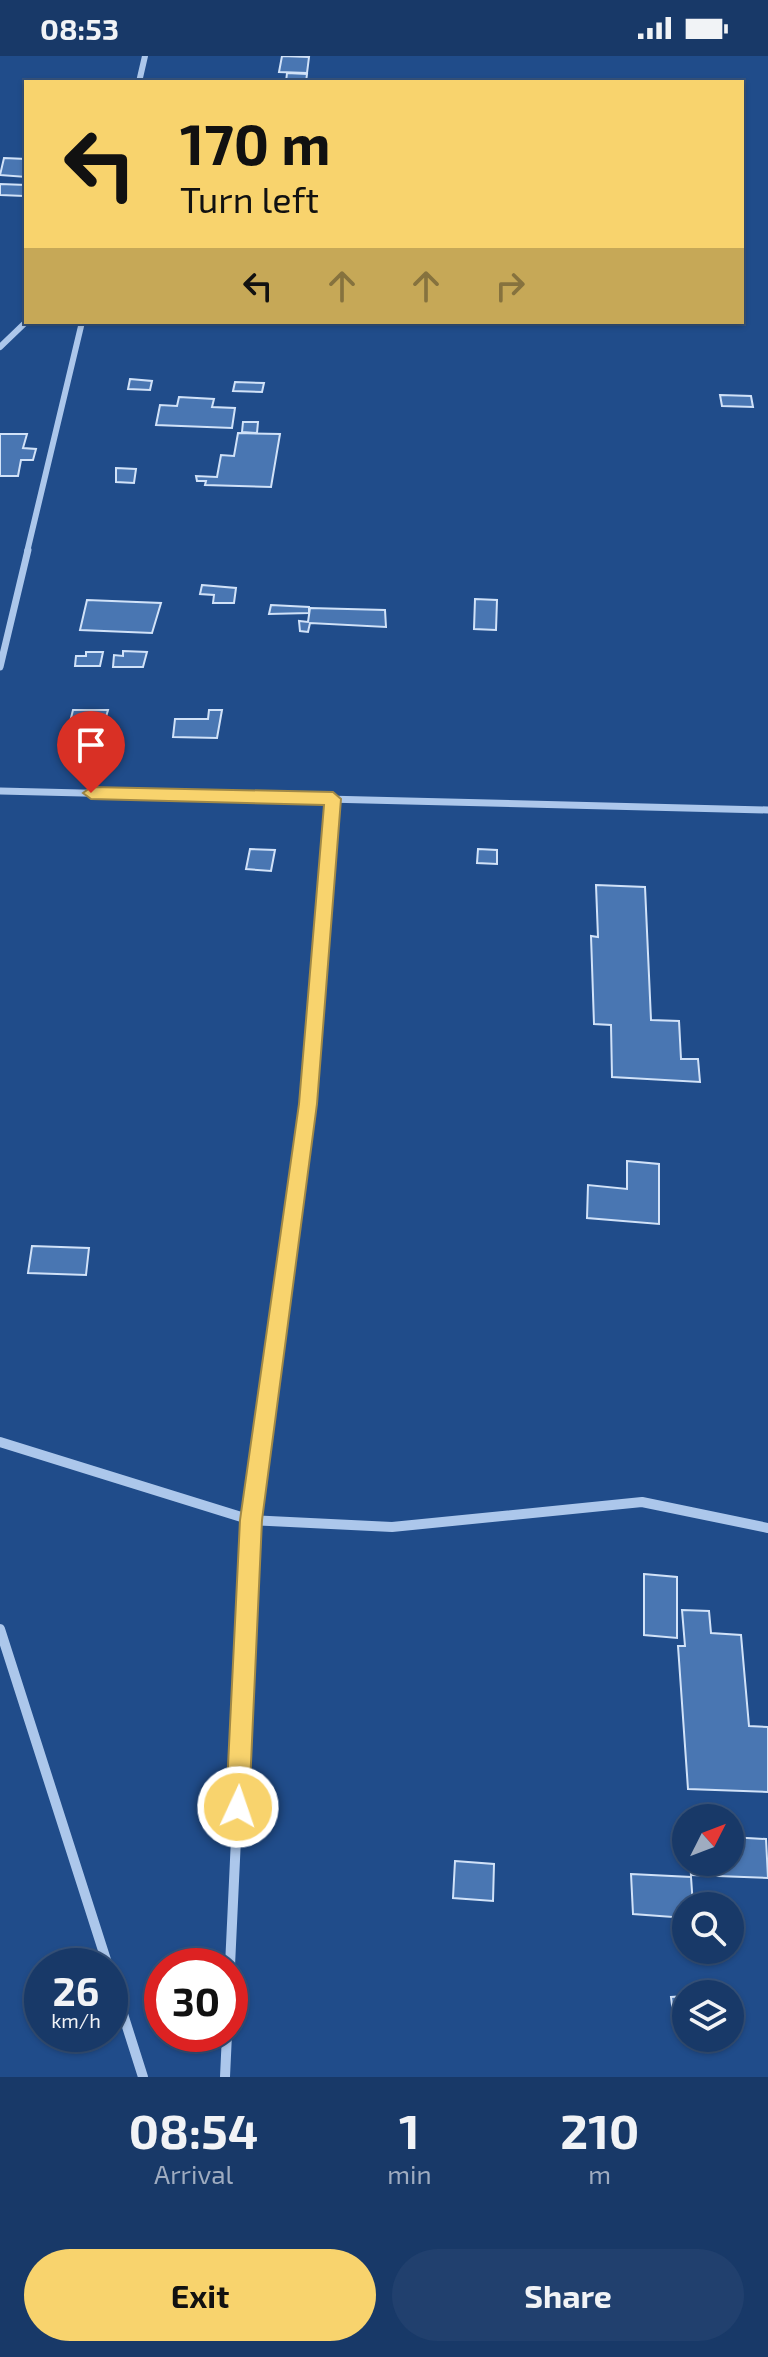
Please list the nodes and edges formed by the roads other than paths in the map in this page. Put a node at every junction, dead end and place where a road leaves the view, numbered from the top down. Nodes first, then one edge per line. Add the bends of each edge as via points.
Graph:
1 (145, 56) edge
2 (139, 80) edge
3 (24, 324) edge
4 (82, 324) edge
5 (0, 347) edge
6 (0, 667) edge
7 (0, 791) edge
8 (333, 799) junction
9 (768, 810) edge
10 (0, 1442) edge
11 (251, 1520) junction
12 (768, 1528) edge
13 (0, 1629) edge
14 (102, 1948) edge
15 (231, 1948) edge
16 (128, 2030) edge
17 (226, 2052) edge
18 (143, 2077) edge
19 (225, 2077) edge

1 - 2 street
3 - 5 street
4 - 6 street
7 - 8 street
8 - 9 street
8 - 11 street via 308,1104
10 - 11 street
11 - 12 street via 392,1527 642,1502
11 - 15 street
13 - 14 street
16 - 18 street
17 - 19 street

